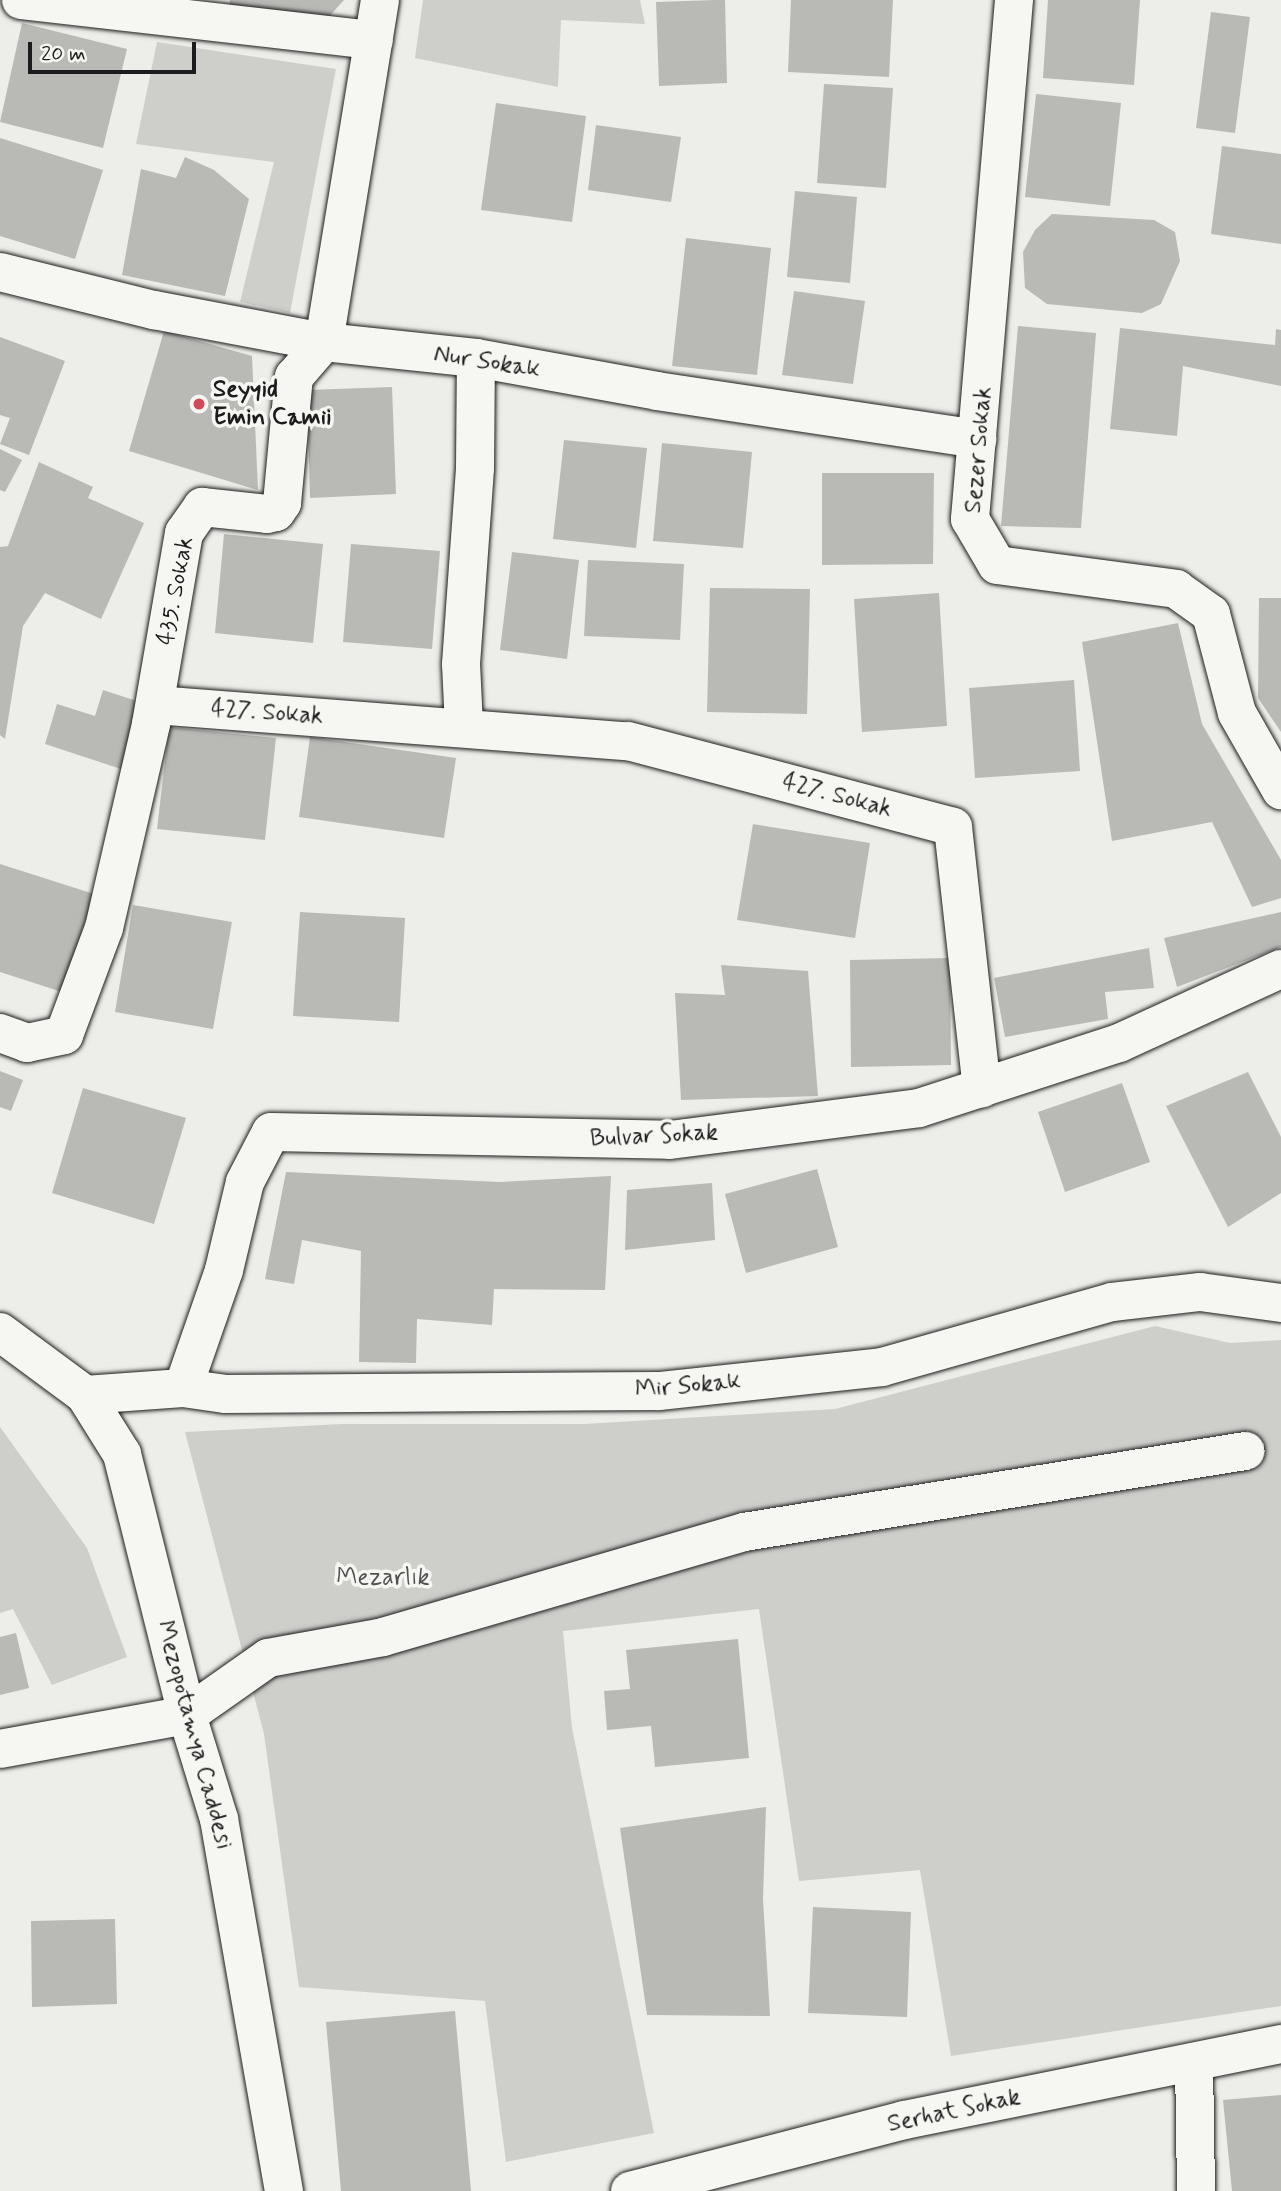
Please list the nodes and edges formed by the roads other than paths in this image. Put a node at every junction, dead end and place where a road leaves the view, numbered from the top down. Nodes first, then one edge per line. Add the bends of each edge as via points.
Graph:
1 (21, 0) edge
2 (380, 0) edge
3 (1014, 0) edge
4 (374, 40) junction
5 (0, 272) edge
6 (324, 342) junction
7 (476, 358) junction
8 (977, 439) junction
9 (155, 705) junction
10 (464, 727) junction
11 (1281, 790) edge
12 (1281, 969) edge
13 (0, 1033) edge
14 (982, 1088) junction
15 (1281, 1303) edge
16 (0, 1332) edge
17 (183, 1388) junction
18 (85, 1395) junction
19 (1245, 1451) dead end
20 (187, 1715) junction
21 (0, 1749) edge
22 (1281, 2044) edge
23 (1195, 2062) junction
24 (284, 2191) edge
25 (630, 2191) edge
26 (1196, 2191) edge

1 - 4 street
2 - 4 street
3 - 8 street, Sezer Sokak
4 - 6 street
5 - 6 street, Nur Sokak via 154,310
6 - 7 street, Nur Sokak
6 - 9 street, 435. Sokak via 294,377 282,503 276,512 202,507 184,533
7 - 8 street, Nur Sokak via 657,391
7 - 10 street via 475,468 461,664
8 - 11 street, Sezer Sokak via 970,519 997,565 1176,589 1211,614 1237,713
9 - 10 street, 427. Sokak
9 - 13 street, 435. Sokak via 104,928 64,1035 27,1043
10 - 14 street, 427. Sokak via 628,741 953,827
12 - 14 street, Bulvar Sokak via 1119,1043
14 - 17 street, Bulvar Sokak via 919,1108 670,1140 271,1132 245,1182 224,1270
15 - 17 street, Mir Sokak via 1200,1292 1112,1302 882,1367 659,1391 225,1394
16 - 18 street, Mezopotamya Caddesi
17 - 18 street, Mir Sokak
18 - 20 street, Mezopotamya Caddesi via 122,1454
19 - 20 street via 744,1532 383,1637 268,1658
20 - 21 street
20 - 24 street, Mezopotamya Caddesi via 219,1819
22 - 23 street, Serhat Sokak
23 - 25 street, Serhat Sokak via 904,2120
23 - 26 street

